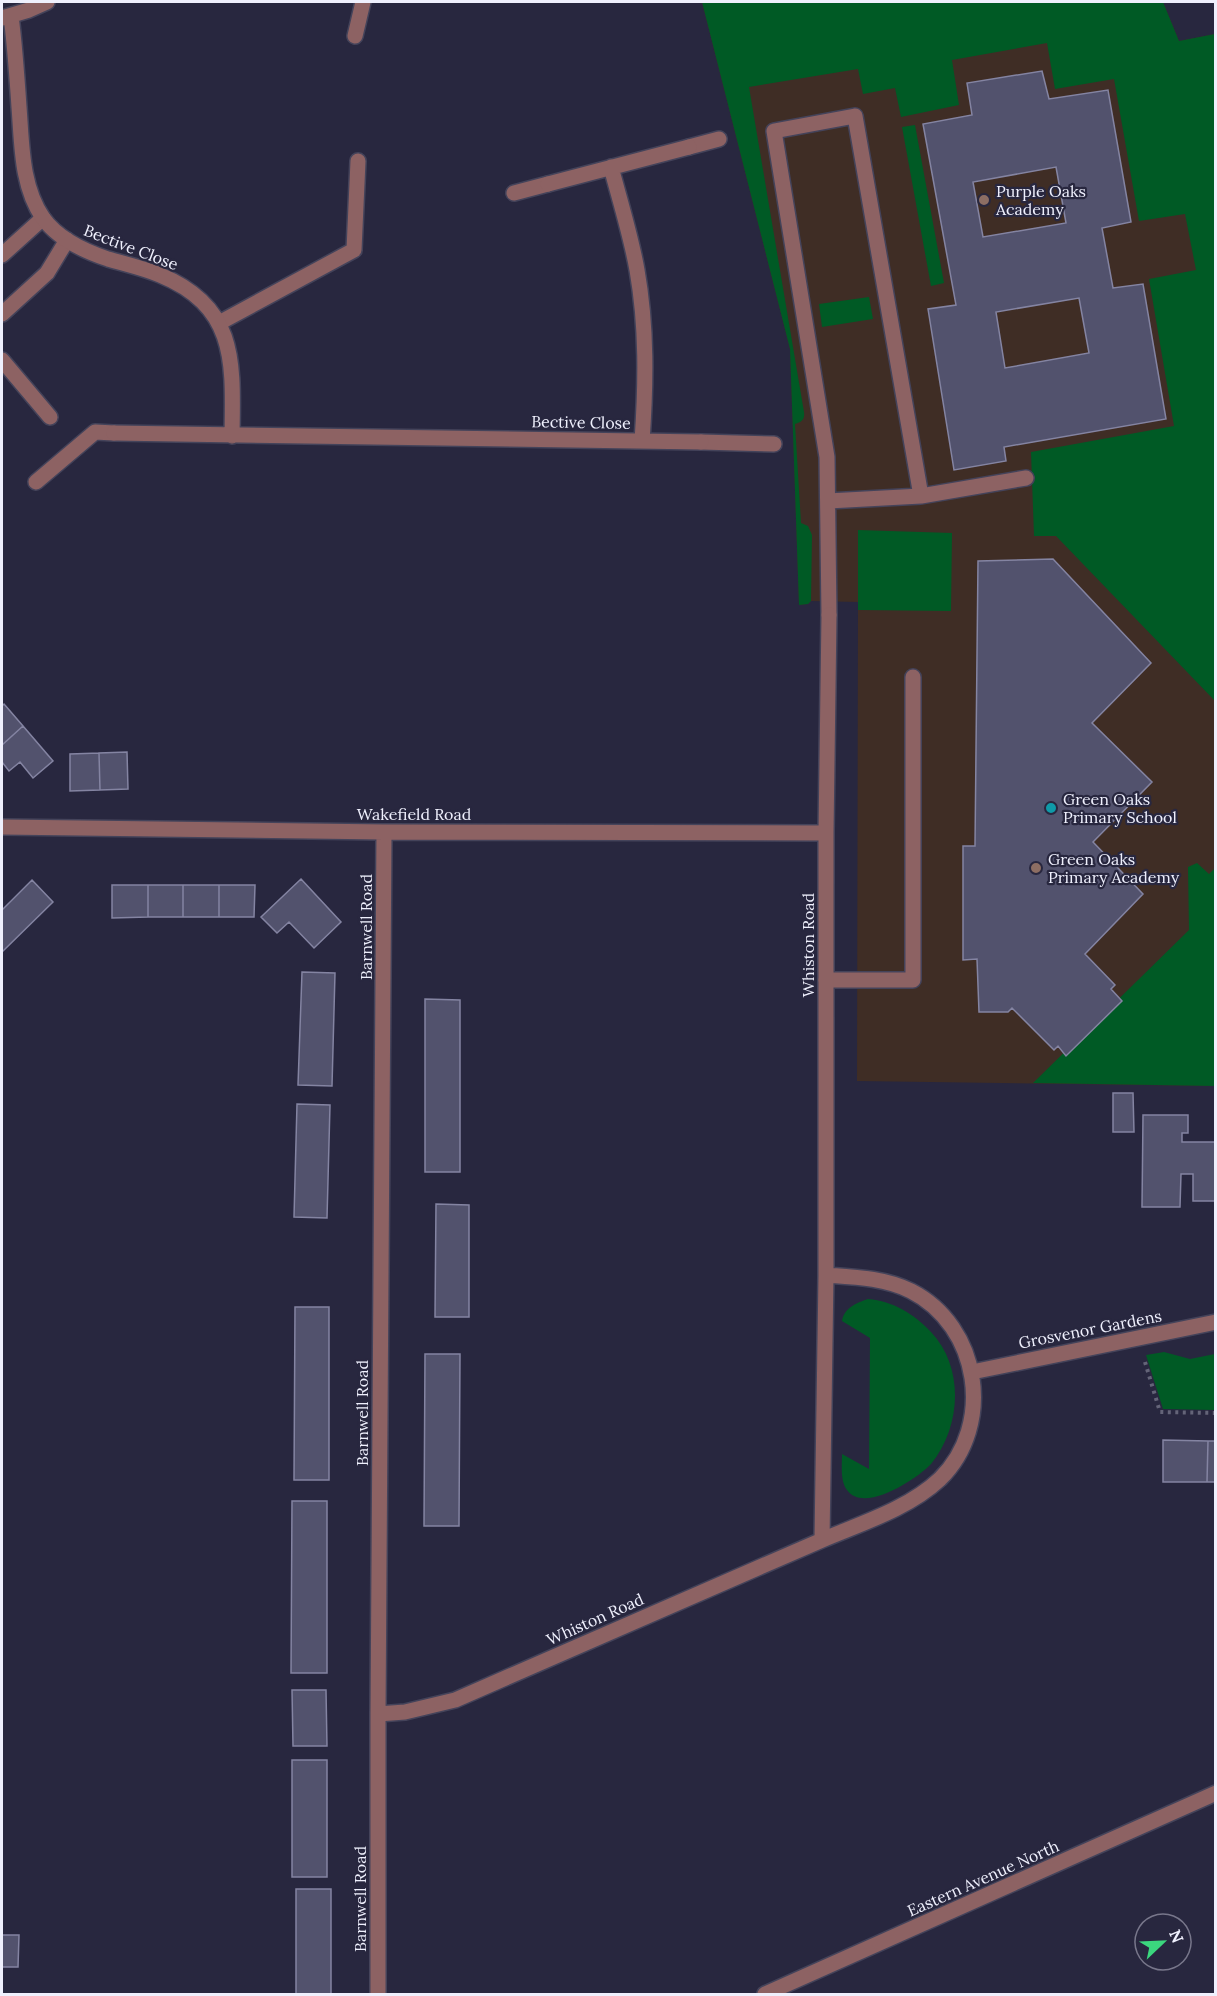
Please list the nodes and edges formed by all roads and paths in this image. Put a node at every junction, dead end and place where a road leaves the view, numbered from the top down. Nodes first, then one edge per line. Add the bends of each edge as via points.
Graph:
1 (47, 2) edge
2 (363, 2) edge
3 (6, 17) edge
4 (355, 36) dead end
5 (719, 139) dead end
6 (358, 160) dead end
7 (611, 167) junction
8 (514, 193) dead end
9 (44, 218) junction
10 (67, 240) junction
11 (2, 255) edge
12 (2, 314) edge
13 (219, 322) junction
14 (2, 360) edge
15 (50, 417) dead end
16 (232, 436) junction
17 (642, 441) junction
18 (774, 444) dead end
19 (1026, 478) dead end
20 (36, 482) dead end
21 (921, 496) junction
22 (828, 501) junction
23 (913, 677) dead end
24 (2, 827) edge
25 (384, 832) junction
26 (826, 833) junction
27 (826, 980) junction
28 (826, 1275) junction
29 (1215, 1322) edge
30 (1137, 1338) junction
31 (972, 1372) junction
32 (1215, 1413) edge
33 (822, 1540) junction
34 (378, 1714) junction
35 (1215, 1793) edge
36 (378, 1995) edge
37 (765, 1995) edge

1 - 3 street
2 - 4 street
3 - 9 street, Bective Close via 23,157 31,192
5 - 7 street
6 - 13 street via 354,250
7 - 8 street
7 - 17 street, Bective Close via 637,269 643,314
9 - 10 street, Bective Close
9 - 11 street
10 - 12 street via 47,273
10 - 13 street, Bective Close via 99,256 180,285 199,298
13 - 16 street, Bective Close via 230,353
14 - 15 street
16 - 17 street, Bective Close
16 - 20 street, Bective Close via 94,432
17 - 18 street, Bective Close
19 - 21 street
21 - 22 street
21 - 22 street, Whiston Road via 855,116 774,131 827,457
22 - 26 street, Whiston Road
23 - 27 street via 913,980
24 - 25 street, Wakefield Road
25 - 26 street, Wakefield Road
25 - 34 street, Barnwell Road
26 - 27 street, Whiston Road
27 - 28 street, Whiston Road
28 - 31 street, Whiston Road via 897,1285 925,1299 949,1324
28 - 33 street, Whiston Road
29 - 30 street, Grosvenor Gardens
30 - 31 street, Grosvenor Gardens
30 - 32 path via 1160,1412
31 - 33 street, Whiston Road via 974,1400 969,1430 954,1462 940,1478 908,1502
33 - 34 street, Whiston Road via 455,1700
34 - 36 street, Barnwell Road
35 - 37 street, Eastern Avenue North

